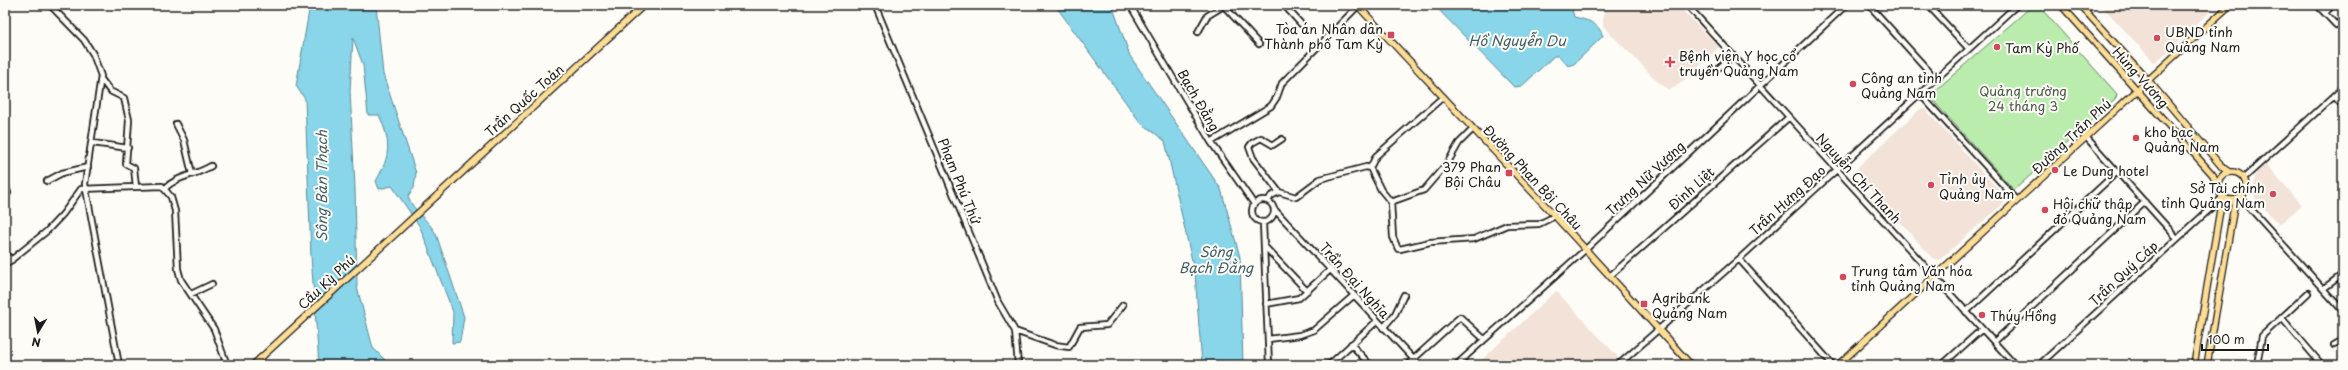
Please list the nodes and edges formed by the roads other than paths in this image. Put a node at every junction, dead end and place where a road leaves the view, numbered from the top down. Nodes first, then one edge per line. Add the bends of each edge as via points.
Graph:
1 (50, 5) edge
2 (644, 5) edge
3 (875, 5) edge
4 (1130, 5) edge
5 (1224, 5) edge
6 (1284, 5) edge
7 (1357, 5) edge
8 (1687, 5) edge
9 (1846, 5) edge
10 (1870, 5) edge
11 (1928, 5) edge
12 (2017, 5) edge
13 (2061, 5) edge
14 (2080, 5) edge
15 (2230, 5) edge
16 (2321, 5) edge
17 (2333, 5) edge
18 (2325, 13) junction
19 (2343, 18) edge
20 (1301, 24) dead end
21 (1198, 32) dead end
22 (1259, 44) dead end
23 (1969, 49) junction
24 (1733, 56) junction
25 (1720, 67) dead end
26 (100, 79) junction
27 (1936, 79) junction
28 (2148, 80) junction
29 (1759, 86) junction
30 (2343, 88) edge
31 (2138, 90) junction
32 (1920, 94) junction
33 (2334, 96) junction
34 (1443, 97) junction
35 (2343, 106) edge
36 (1788, 118) junction
37 (176, 124) dead end
38 (1473, 128) junction
39 (2086, 137) junction
40 (1282, 139) dead end
41 (1211, 142) junction
42 (92, 143) junction
43 (128, 148) junction
44 (211, 166) dead end
45 (88, 167) junction
46 (1370, 168) junction
47 (1838, 169) junction
48 (2117, 172) junction
49 (2229, 172) junction
50 (192, 174) junction
51 (2244, 178) junction
52 (48, 182) dead end
53 (5, 185) edge
54 (2217, 185) junction
55 (136, 187) junction
56 (87, 189) junction
57 (164, 189) junction
58 (1279, 192) junction
59 (5, 197) edge
60 (2222, 198) junction
61 (2241, 198) junction
62 (2017, 200) junction
63 (1268, 201) junction
64 (2235, 201) junction
65 (1391, 202) junction
66 (2145, 202) junction
67 (1254, 204) junction
68 (1275, 210) junction
69 (1555, 216) junction
70 (411, 218) joint
71 (1263, 223) junction
72 (2177, 238) junction
73 (1265, 247) junction
74 (1586, 250) junction
75 (5, 254) edge
76 (1739, 259) junction
77 (12, 260) junction
78 (5, 265) edge
79 (1330, 270) junction
80 (2343, 274) edge
81 (1610, 276) junction
82 (1934, 277) junction
83 (212, 284) dead end
84 (2323, 290) junction
85 (1307, 291) junction
86 (2308, 293) dead end
87 (191, 294) junction
88 (1404, 295) dead end
89 (1353, 296) junction
90 (1266, 304) junction
91 (1123, 305) dead end
92 (2343, 311) edge
93 (1966, 312) junction
94 (2281, 318) junction
95 (1377, 321) junction
96 (1383, 328) junction
97 (1659, 329) junction
98 (1982, 329) junction
99 (1015, 330) junction
100 (1268, 339) junction
101 (1484, 339) junction
102 (2343, 340) edge
103 (1994, 342) junction
104 (1351, 344) junction
105 (2334, 345) dead end
106 (1413, 359) junction
107 (2258, 362) edge
108 (119, 365) edge
109 (227, 365) edge
110 (253, 365) edge
111 (1018, 365) edge
112 (1269, 365) edge
113 (1323, 365) edge
114 (1330, 365) edge
115 (1370, 365) edge
116 (1407, 365) edge
117 (1419, 365) edge
118 (1456, 365) edge
119 (1618, 365) edge
120 (1691, 365) edge
121 (1833, 365) edge
122 (1838, 365) edge
123 (1942, 365) edge
124 (2015, 365) edge
125 (2038, 365) edge
126 (2194, 365) edge
127 (2207, 365) edge
128 (2263, 365) edge
129 (2322, 365) edge

1 - 26 street via 84,40 93,54
2 - 70 main road, Trần Quốc Toản
3 - 99 street, Phạm Phú Thứ via 998,302
4 - 41 street, Bạch Đằng
5 - 21 street via 1207,16
5 - 22 street
6 - 20 street
7 - 34 main road, Đường Phan Bội Châu
7 - 41 street via 1282,83 1271,106
8 - 24 street, Nguyễn Chí Thanh
9 - 29 street, Trưng Nữ Vương
10 - 27 street
11 - 23 street
12 - 23 street, Trần Hưng Đạo
13 - 31 main road, Hùng Vương
14 - 28 main road, Hùng Vương
15 - 28 main road, Đường Trần Phú
16 - 18 street via 2319,7
17 - 18 street
18 - 19 street via 2336,25
23 - 27 street, Trần Hưng Đạo
24 - 25 street
24 - 29 street, Nguyễn Chí Thanh
26 - 42 street
26 - 43 street via 110,92 124,98 128,112
27 - 32 street, Trần Hưng Đạo
28 - 31 main road, Đường Trần Phú
28 - 49 main road, Hùng Vương
29 - 36 street, Nguyễn Chí Thanh
29 - 74 street, Trưng Nữ Vương
30 - 33 street
31 - 39 main road, Đường Trần Phú
31 - 54 main road, Hùng Vương via 2213,176
32 - 47 street, Trần Hưng Đạo
32 - 62 street
33 - 35 street
33 - 51 street
34 - 38 main road, Đường Phan Bội Châu
34 - 46 street via 1376,156
36 - 47 street, Nguyễn Chí Thanh
36 - 81 street, Đinh Liệt
37 - 50 street via 184,140
38 - 65 street via 1424,190
38 - 69 main road, Đường Phan Bội Châu
39 - 48 street
39 - 62 main road, Đường Trần Phú
40 - 58 street via 1273,145 1261,138 1249,147 1253,158
41 - 67 street, Bạch Đằng
42 - 43 street
42 - 45 street
43 - 55 street via 126,164 134,168
44 - 50 street
45 - 52 street via 62,173
45 - 56 street
46 - 58 street via 1320,179 1296,197
46 - 65 street via 1381,190
47 - 76 street, Trần Hưng Đạo
47 - 82 street, Nguyễn Chí Thanh
48 - 66 street
48 - 93 street
49 - 51 main road
49 - 54 main road via 2223,174
50 - 57 street via 172,182
51 - 61 main road via 2245,192
53 - 59 street via 8,193
54 - 60 main road
55 - 56 street
55 - 57 street via 162,186
56 - 77 street via 78,190 63,214
56 - 108 street
57 - 87 street via 171,197 175,211 178,272
58 - 63 street
60 - 64 main road
60 - 72 street, Trần Quý Cáp
60 - 126 main road
61 - 64 main road
61 - 84 street
62 - 82 main road, Đường Trần Phú
63 - 67 street via 1261,200
63 - 68 street
64 - 127 main road
65 - 69 street via 1393,237 1400,249 1430,242 1474,239 1503,226 1539,224
66 - 72 street
66 - 103 street
67 - 71 street via 1254,218
68 - 71 street via 1273,217
68 - 79 street, Trần Đại Nghĩa
69 - 74 main road, Đường Phan Bội Châu
70 - 110 main road, Cầu Kỳ Phú
71 - 73 street
72 - 125 street, Trần Quý Cáp
73 - 85 street
73 - 90 street
74 - 81 main road, Đường Phan Bội Châu
74 - 101 street, Trưng Nữ Vương
75 - 77 street
76 - 97 street, Trần Hưng Đạo
76 - 121 street
77 - 78 street
79 - 85 street
79 - 89 street, Trần Đại Nghĩa
80 - 84 street
81 - 97 main road, Đường Phan Bội Châu
82 - 93 street, Nguyễn Chí Thanh
82 - 122 main road, Đường Trần Phú
83 - 87 street
84 - 92 street
85 - 90 street via 1299,298
86 - 94 street
87 - 109 street via 214,329
88 - 96 street via 1395,314
89 - 95 street, Trần Đại Nghĩa
89 - 100 street via 1314,330 1300,335
90 - 100 street
91 - 99 street via 1107,325 1080,327 1069,347
93 - 98 street, Nguyễn Chí Thanh
94 - 107 street via 2262,336
94 - 129 street
95 - 96 street, Trần Đại Nghĩa
95 - 104 street
96 - 106 street, Trần Đại Nghĩa
97 - 119 street, Trần Hưng Đạo
97 - 120 main road, Đường Phan Bội Châu
98 - 103 street, Nguyễn Chí Thanh
98 - 123 street
99 - 111 street, Phạm Phú Thứ
100 - 112 street
101 - 106 street via 1460,317
101 - 118 street, Trưng Nữ Vương
102 - 105 street
103 - 124 street, Nguyễn Chí Thanh
104 - 114 street
104 - 115 street
106 - 116 street
106 - 117 street, Trần Đại Nghĩa
107 - 128 street
113 - 114 street

